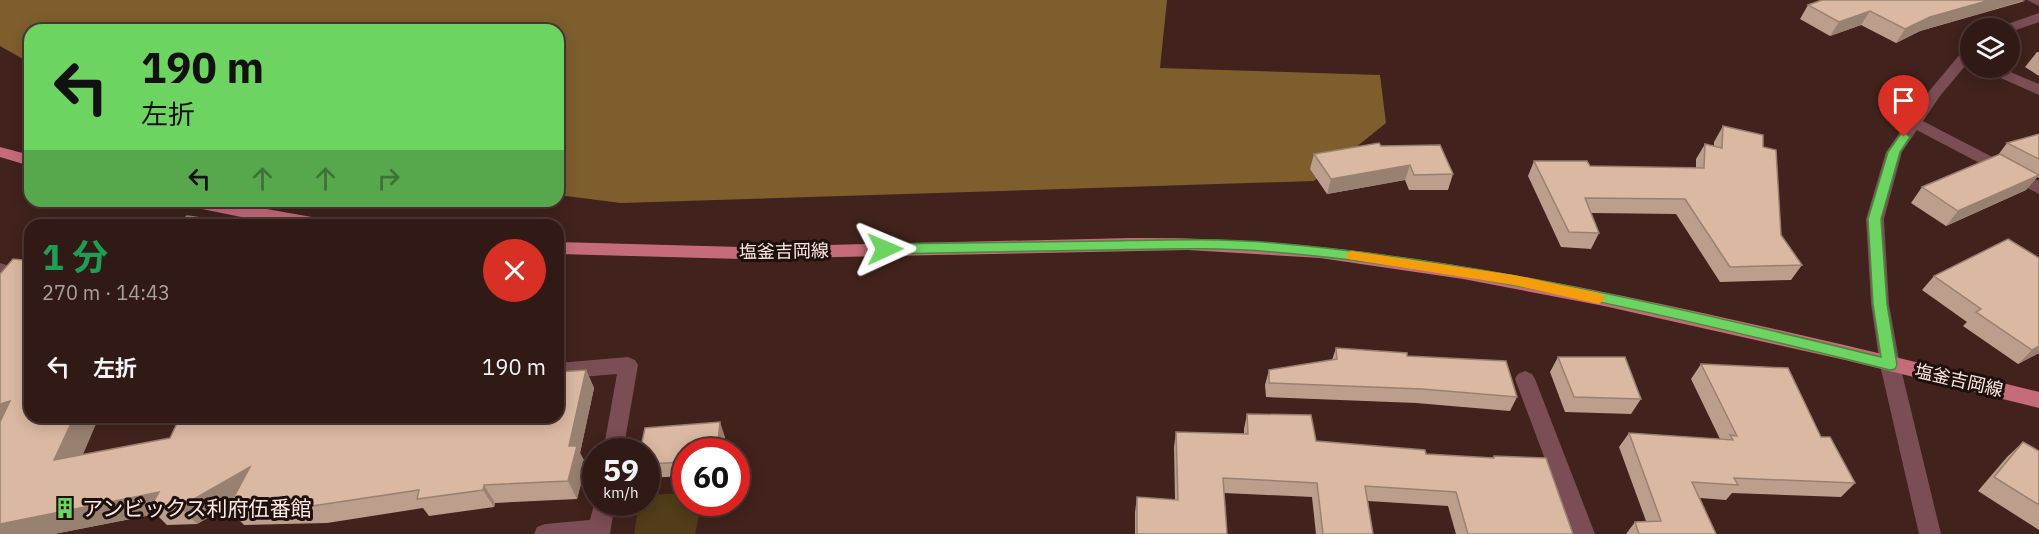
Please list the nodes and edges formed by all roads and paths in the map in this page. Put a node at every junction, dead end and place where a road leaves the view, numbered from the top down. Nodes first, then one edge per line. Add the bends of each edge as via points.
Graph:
1 (2034, 0) edge
2 (2039, 2) edge
3 (2039, 17) edge
4 (2020, 24) edge
5 (1960, 65) edge
6 (2012, 78) edge
7 (2039, 90) edge
8 (1914, 122) junction
9 (0, 152) edge
10 (24, 158) edge
11 (2039, 188) edge
12 (217, 207) edge
13 (267, 219) edge
14 (564, 248) edge
15 (0, 269) edge
16 (0, 296) edge
17 (1890, 365) junction
18 (564, 370) edge
19 (1525, 379) dead end
20 (2039, 400) edge
21 (615, 438) edge
22 (602, 516) edge
23 (599, 532) edge
24 (545, 534) edge
25 (1584, 534) edge
26 (1930, 534) edge

1 - 2 street
3 - 4 street
5 - 8 street
6 - 7 street
8 - 11 street
8 - 17 street via 1894,152 1875,219 1880,304
9 - 10 main road
12 - 13 main road
14 - 17 main road, 塩釜吉岡線 via 731,252 1142,243 1273,247 1514,280 1772,335
15 - 16 street via 19,276
17 - 20 main road, 塩釜吉岡線
17 - 26 street
18 - 21 street via 628,365
19 - 25 street
22 - 23 street
23 - 24 street

